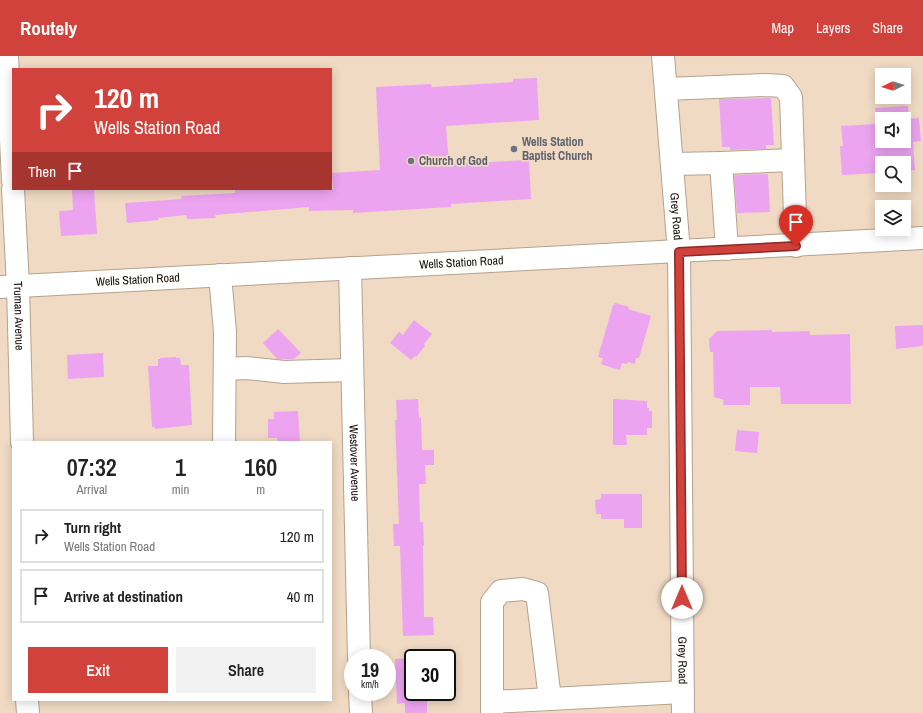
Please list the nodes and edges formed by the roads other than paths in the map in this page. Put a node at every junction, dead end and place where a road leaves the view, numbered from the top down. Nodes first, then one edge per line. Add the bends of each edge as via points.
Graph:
1 (7, 56) edge
2 (663, 56) edge
3 (666, 90) junction
4 (12, 160) edge
5 (793, 160) junction
6 (721, 163) junction
7 (672, 164) junction
8 (13, 190) edge
9 (923, 238) edge
10 (796, 246) junction
11 (727, 249) junction
12 (679, 252) junction
13 (350, 268) junction
14 (220, 275) junction
15 (9, 287) edge
16 (225, 369) junction
17 (352, 370) junction
18 (22, 441) edge
19 (224, 441) edge
20 (360, 649) edge
21 (550, 700) junction
22 (27, 701) edge
23 (360, 701) edge
24 (683, 703) edge
25 (492, 707) edge
26 (28, 713) edge
27 (361, 713) edge

1 - 4 street
2 - 3 street, Grey Road
3 - 5 street via 782,86 791,97
3 - 7 street, Grey Road
5 - 6 street
5 - 10 street
6 - 7 street
6 - 11 street
7 - 12 street, Grey Road
8 - 15 street, Truman Avenue
9 - 10 street, Wells Station Road
10 - 11 street, Wells Station Road
11 - 12 street, Wells Station Road
12 - 13 street, Wells Station Road
12 - 24 street, Grey Road
13 - 14 street, Wells Station Road
13 - 17 street, Westover Avenue
14 - 15 street, Wells Station Road
14 - 16 street
15 - 18 street, Truman Avenue
16 - 17 street via 247,368 284,372
16 - 19 street
17 - 20 street, Westover Avenue
21 - 24 street
21 - 25 street
21 - 25 street via 537,593 523,589 500,591 492,602
22 - 26 street
23 - 27 street

